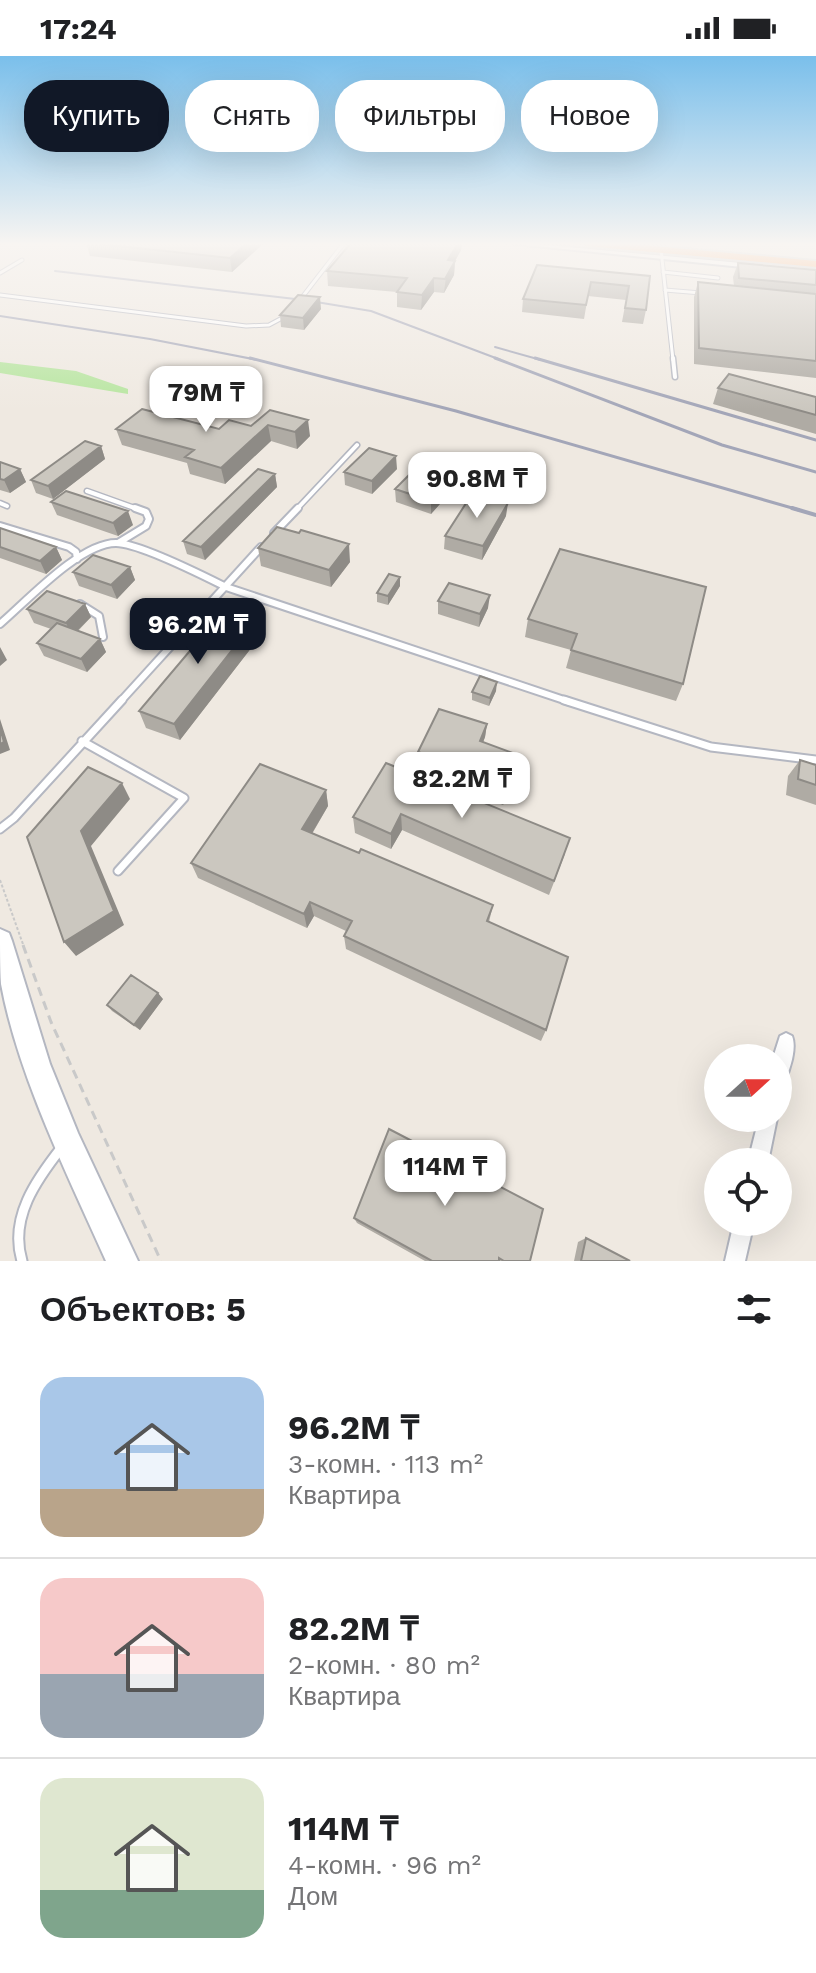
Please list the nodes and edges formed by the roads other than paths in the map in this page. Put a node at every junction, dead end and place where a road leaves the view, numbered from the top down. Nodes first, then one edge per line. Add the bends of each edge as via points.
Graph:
1 (35, 299) edge
2 (301, 299) edge
3 (666, 299) edge
4 (675, 377) dead end
5 (357, 445) dead end
6 (87, 491) dead end
7 (0, 503) edge
8 (7, 506) dead end
9 (0, 526) edge
10 (118, 543) junction
11 (77, 559) junction
12 (226, 587) junction
13 (67, 599) edge
14 (0, 624) edge
15 (103, 637) edge
16 (82, 741) junction
17 (816, 760) edge
18 (0, 829) edge
19 (118, 871) dead end
20 (0, 941) edge
21 (67, 1141) junction
22 (741, 1236) edge
23 (22, 1261) edge
24 (122, 1261) edge
25 (735, 1261) edge

1 - 2 lane via 258,326 280,321
3 - 4 lane
5 - 12 lane
6 - 10 lane via 146,512 146,526
7 - 8 lane
9 - 11 lane via 69,547
10 - 11 lane via 95,547
10 - 12 lane
11 - 14 lane
12 - 16 lane
12 - 17 lane via 711,747
13 - 15 lane via 100,614
16 - 18 lane
16 - 19 lane via 184,798
20 - 21 main road
21 - 23 lane via 36,1179 22,1213
21 - 24 main road
22 - 25 street

